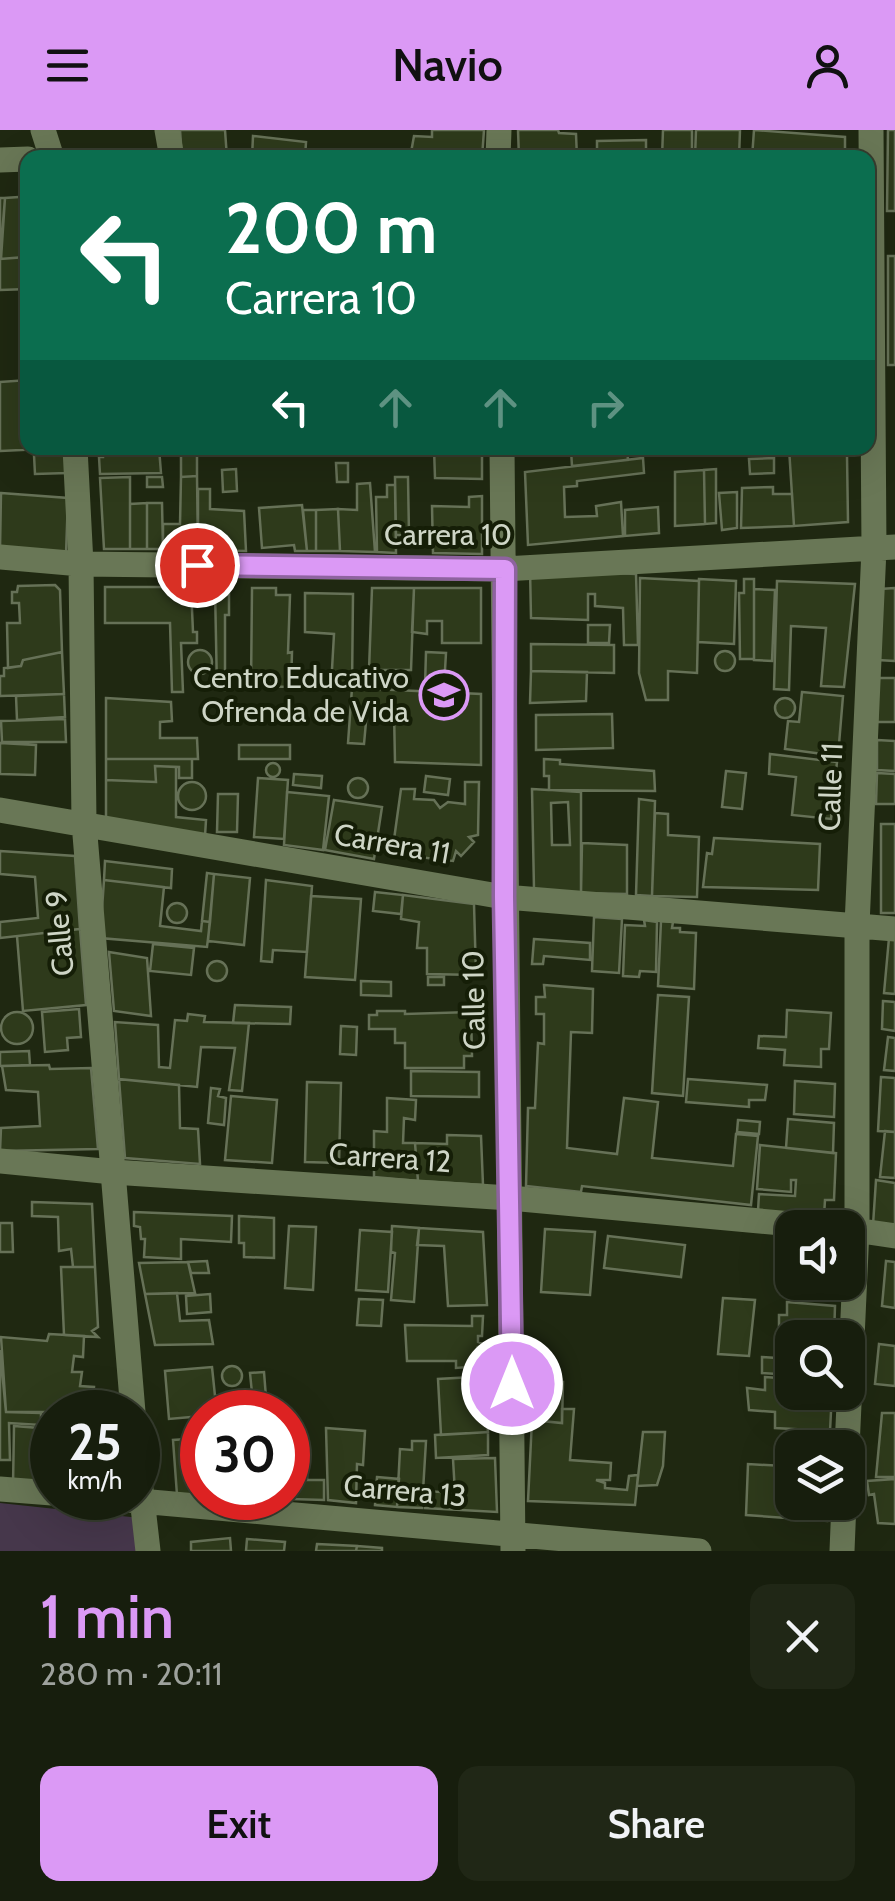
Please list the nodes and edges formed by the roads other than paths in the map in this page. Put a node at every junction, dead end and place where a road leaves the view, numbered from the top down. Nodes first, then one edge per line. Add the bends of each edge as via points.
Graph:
1 (875, 185) edge
2 (878, 226) edge
3 (75, 455) edge
4 (502, 455) edge
5 (884, 548) edge
6 (0, 557) edge
7 (81, 564) junction
8 (505, 569) junction
9 (0, 810) edge
10 (84, 823) junction
11 (504, 897) junction
12 (858, 924) junction
13 (895, 929) edge
14 (0, 1161) edge
15 (113, 1172) junction
16 (510, 1198) junction
17 (848, 1210) edge
18 (775, 1222) edge
19 (865, 1231) edge
20 (895, 1236) edge
21 (847, 1300) edge
22 (131, 1390) edge
23 (847, 1430) edge
24 (0, 1489) edge
25 (30, 1491) edge
26 (160, 1502) edge
27 (143, 1520) edge
28 (843, 1520) edge
29 (512, 1542) edge
30 (148, 1551) edge
31 (698, 1551) edge
32 (842, 1551) edge

1 - 2 street, Calle 11
2 - 5 street, Calle 11
3 - 7 street, Calle 9
4 - 8 street, Calle 10
5 - 8 street, Carrera 10
5 - 12 street, Calle 11
6 - 7 street, Carrera 10
7 - 8 street, Carrera 10
7 - 10 street, Calle 9
8 - 11 street, Calle 10
9 - 10 street, Carrera 11
10 - 11 street, Carrera 11
10 - 15 street, Calle 9
11 - 12 street, Carrera 11
11 - 16 street, Calle 10
12 - 13 street, Carrera 11
12 - 17 street, Calle 11
14 - 15 street, Carrera 12
15 - 16 street, Carrera 12
15 - 22 street, Calle 9
16 - 18 street, Carrera 12
16 - 29 street, Calle 10
19 - 20 street, Carrera 12
21 - 23 street, Calle 11
24 - 25 street
26 - 29 street, Carrera 13
27 - 30 street
28 - 32 street
29 - 31 street, Carrera 13

